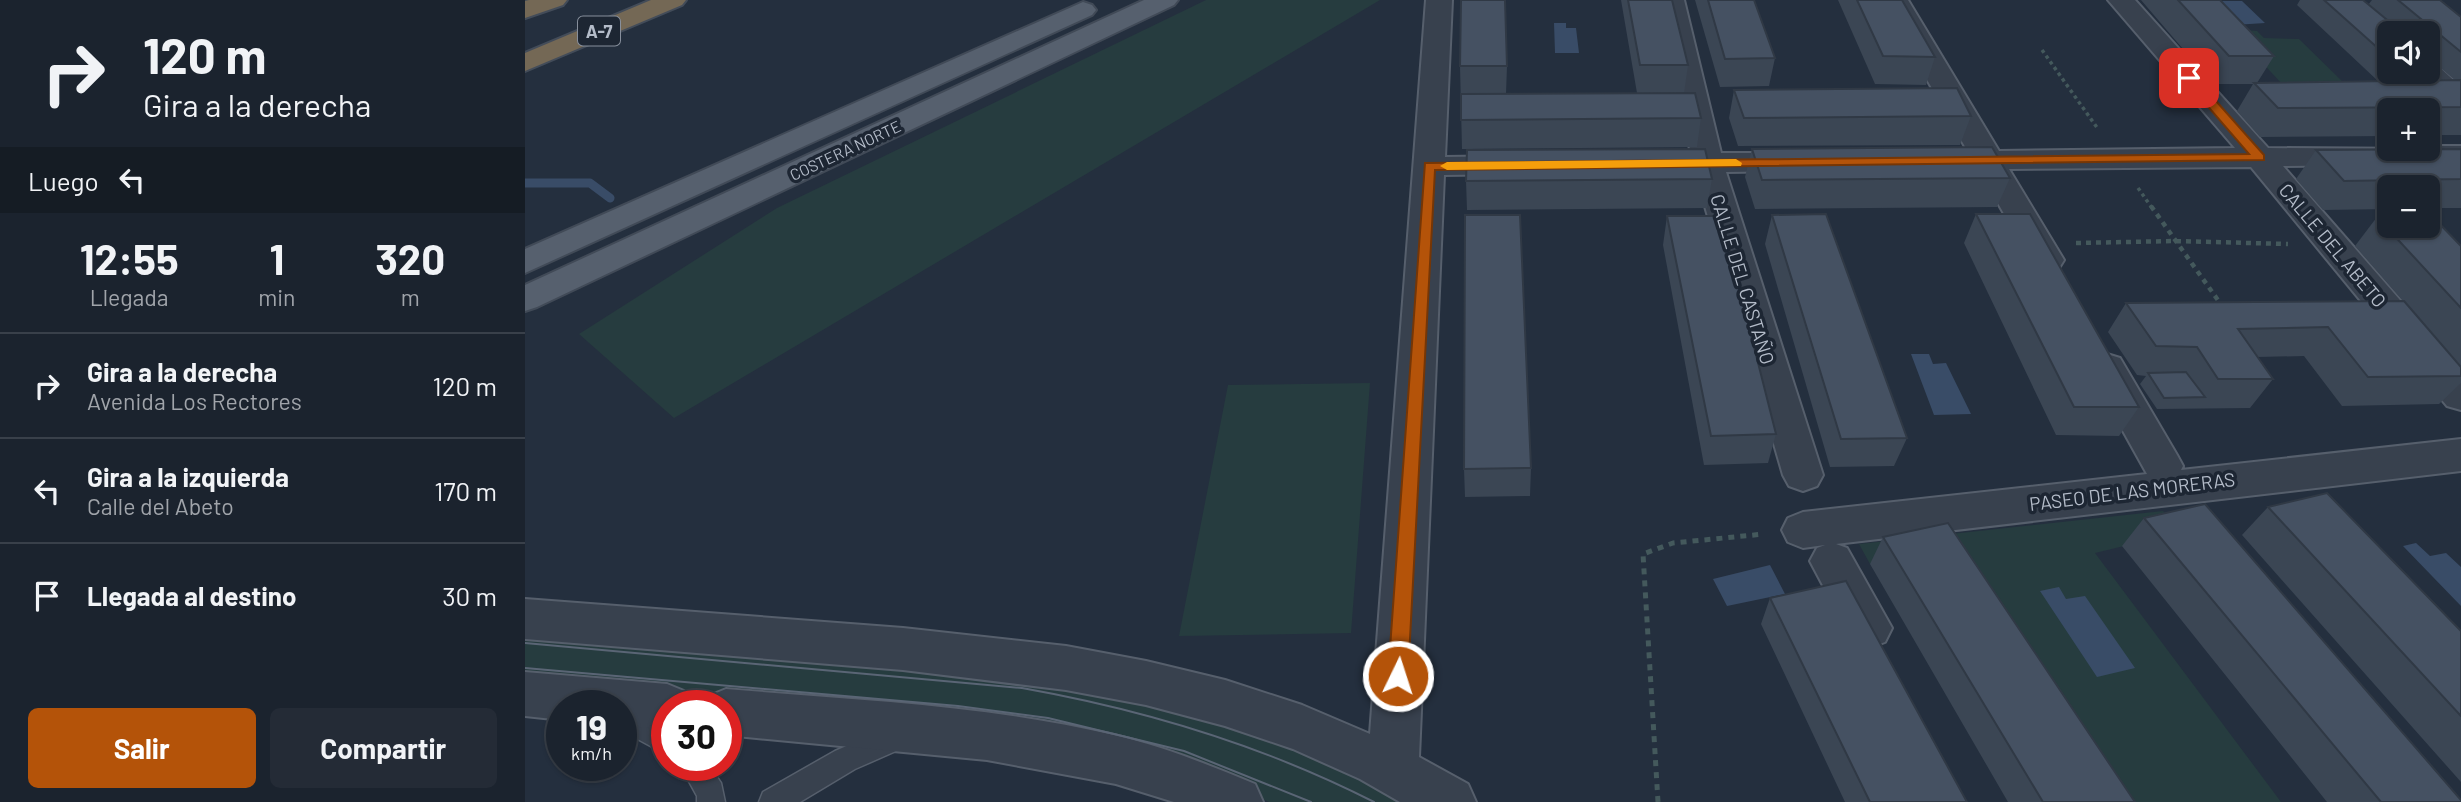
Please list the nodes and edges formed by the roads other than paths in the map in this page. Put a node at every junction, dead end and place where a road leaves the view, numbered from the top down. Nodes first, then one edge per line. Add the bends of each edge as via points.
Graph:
1 (554, 0) edge
2 (621, 0) edge
3 (673, 0) edge
4 (1104, 0) edge
5 (1165, 0) edge
6 (1439, 0) edge
7 (1671, 0) edge
8 (1895, 0) edge
9 (2121, 0) edge
10 (525, 10) edge
11 (525, 34) edge
12 (525, 64) edge
13 (2440, 83) edge
14 (2461, 102) edge
15 (2461, 155) edge
16 (2259, 158) junction
17 (1990, 160) junction
18 (1914, 161) edge
19 (1833, 162) edge
20 (1708, 163) junction
21 (1630, 164) edge
22 (1546, 165) edge
23 (1429, 166) junction
24 (525, 262) edge
25 (2064, 290) edge
26 (525, 299) edge
27 (2090, 337) edge
28 (2461, 396) edge
29 (2461, 454) edge
30 (2163, 466) dead end
31 (1803, 475) dead end
32 (525, 619) edge
33 (1891, 669) edge
34 (525, 694) edge
35 (546, 697) edge
36 (742, 713) edge
37 (914, 729) junction
38 (1393, 770) junction
39 (704, 781) edge
40 (711, 802) edge
41 (773, 802) edge
42 (1237, 802) edge
43 (1450, 802) edge

1 - 10 highway
2 - 11 highway
3 - 12 highway, A-7
4 - 24 main road, COSTERA NORTE
5 - 26 main road, COSTERA NORTE
6 - 23 street
7 - 20 street, CALLE DEL CASTAÑO
8 - 17 street
9 - 16 street, CALLE DEL ABETO
13 - 14 street
15 - 16 street
16 - 17 street
16 - 28 street, CALLE DEL ABETO
17 - 18 street
17 - 25 street
19 - 20 street
20 - 21 street
20 - 31 street, CALLE DEL CASTAÑO
22 - 23 street
23 - 38 street
27 - 30 street
29 - 33 street, PASEO DE LAS MORERAS via 1818,545
32 - 38 street via 871,645 1089,670 1248,709
34 - 35 street
36 - 37 street
37 - 41 lane via 845,760
37 - 42 street via 1077,751 1136,765
38 - 43 street
39 - 40 lane

